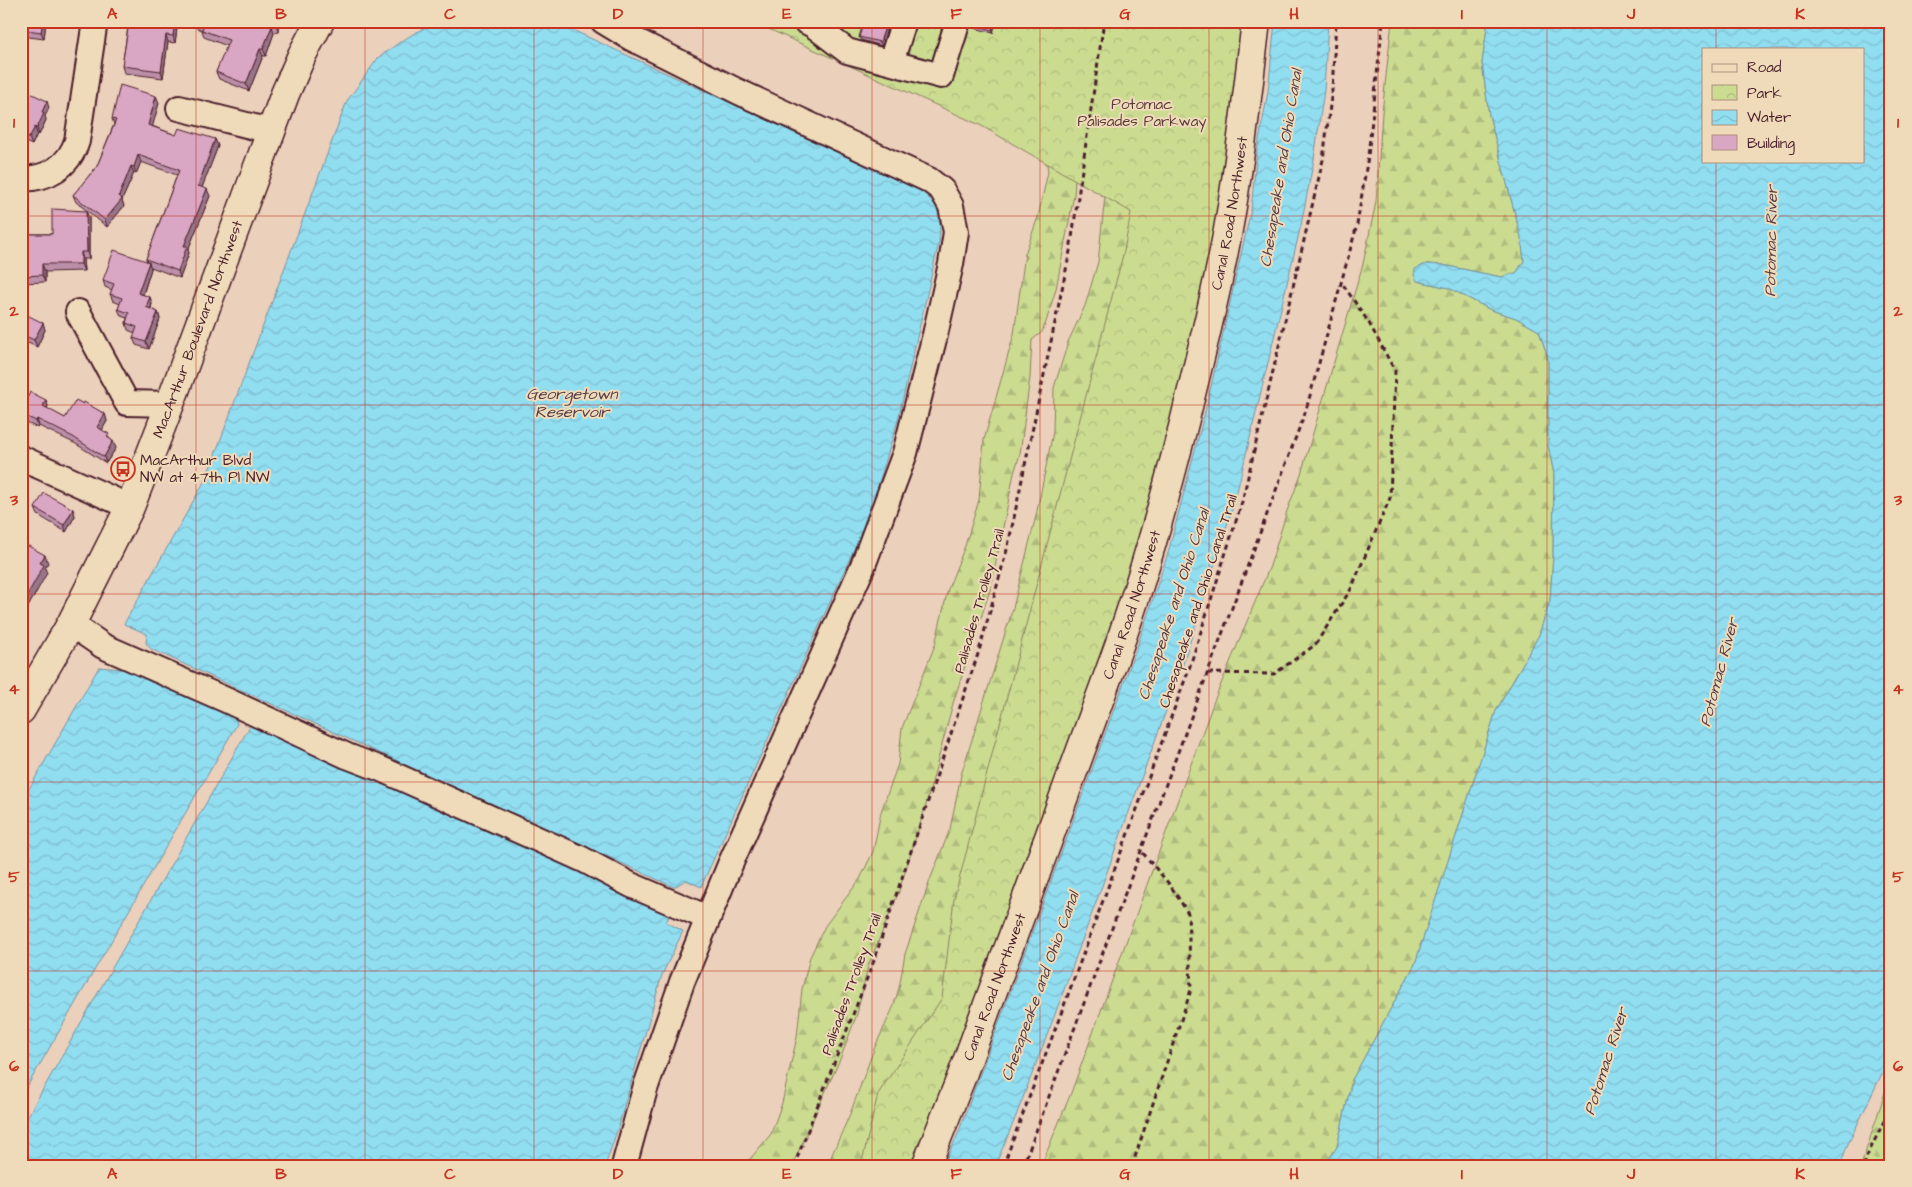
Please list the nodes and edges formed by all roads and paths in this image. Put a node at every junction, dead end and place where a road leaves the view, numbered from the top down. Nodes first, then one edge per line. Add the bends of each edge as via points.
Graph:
1 (95, 21) edge
2 (320, 21) edge
3 (603, 21) edge
4 (805, 21) edge
5 (904, 21) edge
6 (958, 21) edge
7 (1104, 21) edge
8 (1256, 21) edge
9 (1336, 21) edge
10 (1383, 21) edge
11 (891, 62) junction
12 (179, 108) dead end
13 (270, 131) junction
14 (21, 179) edge
15 (1342, 283) junction
16 (78, 312) dead end
17 (170, 404) junction
18 (21, 458) edge
19 (130, 506) junction
20 (71, 624) junction
21 (1208, 673) junction
22 (21, 710) edge
23 (1142, 852) junction
24 (708, 918) junction
25 (1891, 1106) edge
26 (624, 1166) edge
27 (794, 1166) edge
28 (926, 1166) edge
29 (1003, 1166) edge
30 (1023, 1166) edge
31 (1132, 1166) edge
32 (1866, 1166) edge

1 - 14 street via 74,150 52,172
2 - 13 main road, MacArthur Boulevard Northwest via 291,78
3 - 24 street via 737,91 929,180 942,190 951,206 956,232 935,335 904,453 862,568
4 - 11 street via 846,51
5 - 11 street
6 - 11 street via 941,76
7 - 27 path, Palisades Trolley Trail via 1070,251 1008,546 979,651 876,954
8 - 28 main road, Canal Road Northwest via 1229,224 1157,527 1134,605 938,1141
9 - 29 path, Chesapeake and Ohio Canal Trail via 1323,160 1242,502 1189,669
10 - 15 path via 1368,156 1357,225
12 - 13 street
13 - 17 main road, MacArthur Boulevard Northwest
15 - 21 path via 1306,410
15 - 21 path via 1395,371 1390,498 1351,589 1315,646 1274,674
16 - 17 street via 127,402
17 - 19 main road, MacArthur Boulevard Northwest
18 - 19 street
19 - 20 main road, MacArthur Boulevard Northwest
20 - 22 main road, MacArthur Boulevard Northwest
20 - 24 street via 103,646
21 - 23 path
23 - 30 path
23 - 31 path via 1188,913 1191,990
24 - 26 street via 645,1089
25 - 32 path via 1865,1160

